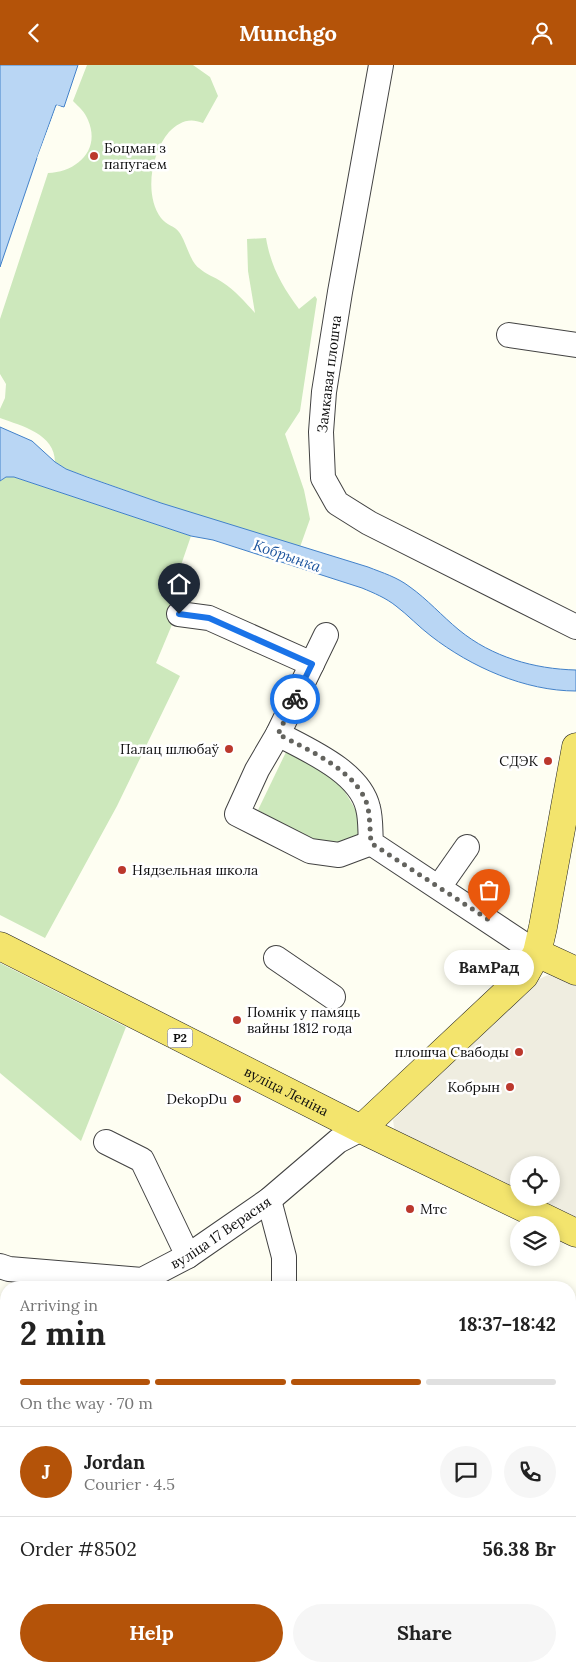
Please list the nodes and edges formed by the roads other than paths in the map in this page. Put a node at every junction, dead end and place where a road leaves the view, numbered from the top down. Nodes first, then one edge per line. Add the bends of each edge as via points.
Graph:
1 (381, 65) edge
2 (509, 335) dead end
3 (576, 345) edge
4 (179, 614) dead end
5 (576, 627) edge
6 (326, 635) dead end
7 (312, 664) junction
8 (278, 734) junction
9 (575, 761) edge
10 (371, 843) junction
11 (467, 847) dead end
12 (439, 887) junction
13 (0, 946) edge
14 (537, 953) junction
15 (276, 958) dead end
16 (576, 971) edge
17 (333, 997) dead end
18 (361, 1129) junction
19 (106, 1142) dead end
20 (269, 1200) junction
21 (576, 1233) edge
22 (188, 1256) junction
23 (0, 1266) edge
24 (284, 1281) edge

1 - 5 street, Замкавая плошча via 324,392 321,432 323,478 337,503 369,523
2 - 3 street
4 - 7 street via 209,618
6 - 7 street
7 - 8 street
8 - 10 street via 334,765 357,785 368,807
8 - 10 street via 237,814 310,851 339,855
9 - 14 main road
10 - 12 street
11 - 12 street
12 - 14 street
13 - 18 main road, вуліца Леніна / Р2
14 - 16 main road
14 - 18 main road via 524,976
15 - 17 street
18 - 20 street, вуліца 17 Верасня via 338,1141
18 - 21 main road, вуліца Леніна / Р2
19 - 22 street via 142,1160
20 - 22 street, вуліца 17 Верасня
20 - 24 street via 284,1257
22 - 23 street, вуліца 17 Верасня via 142,1280

